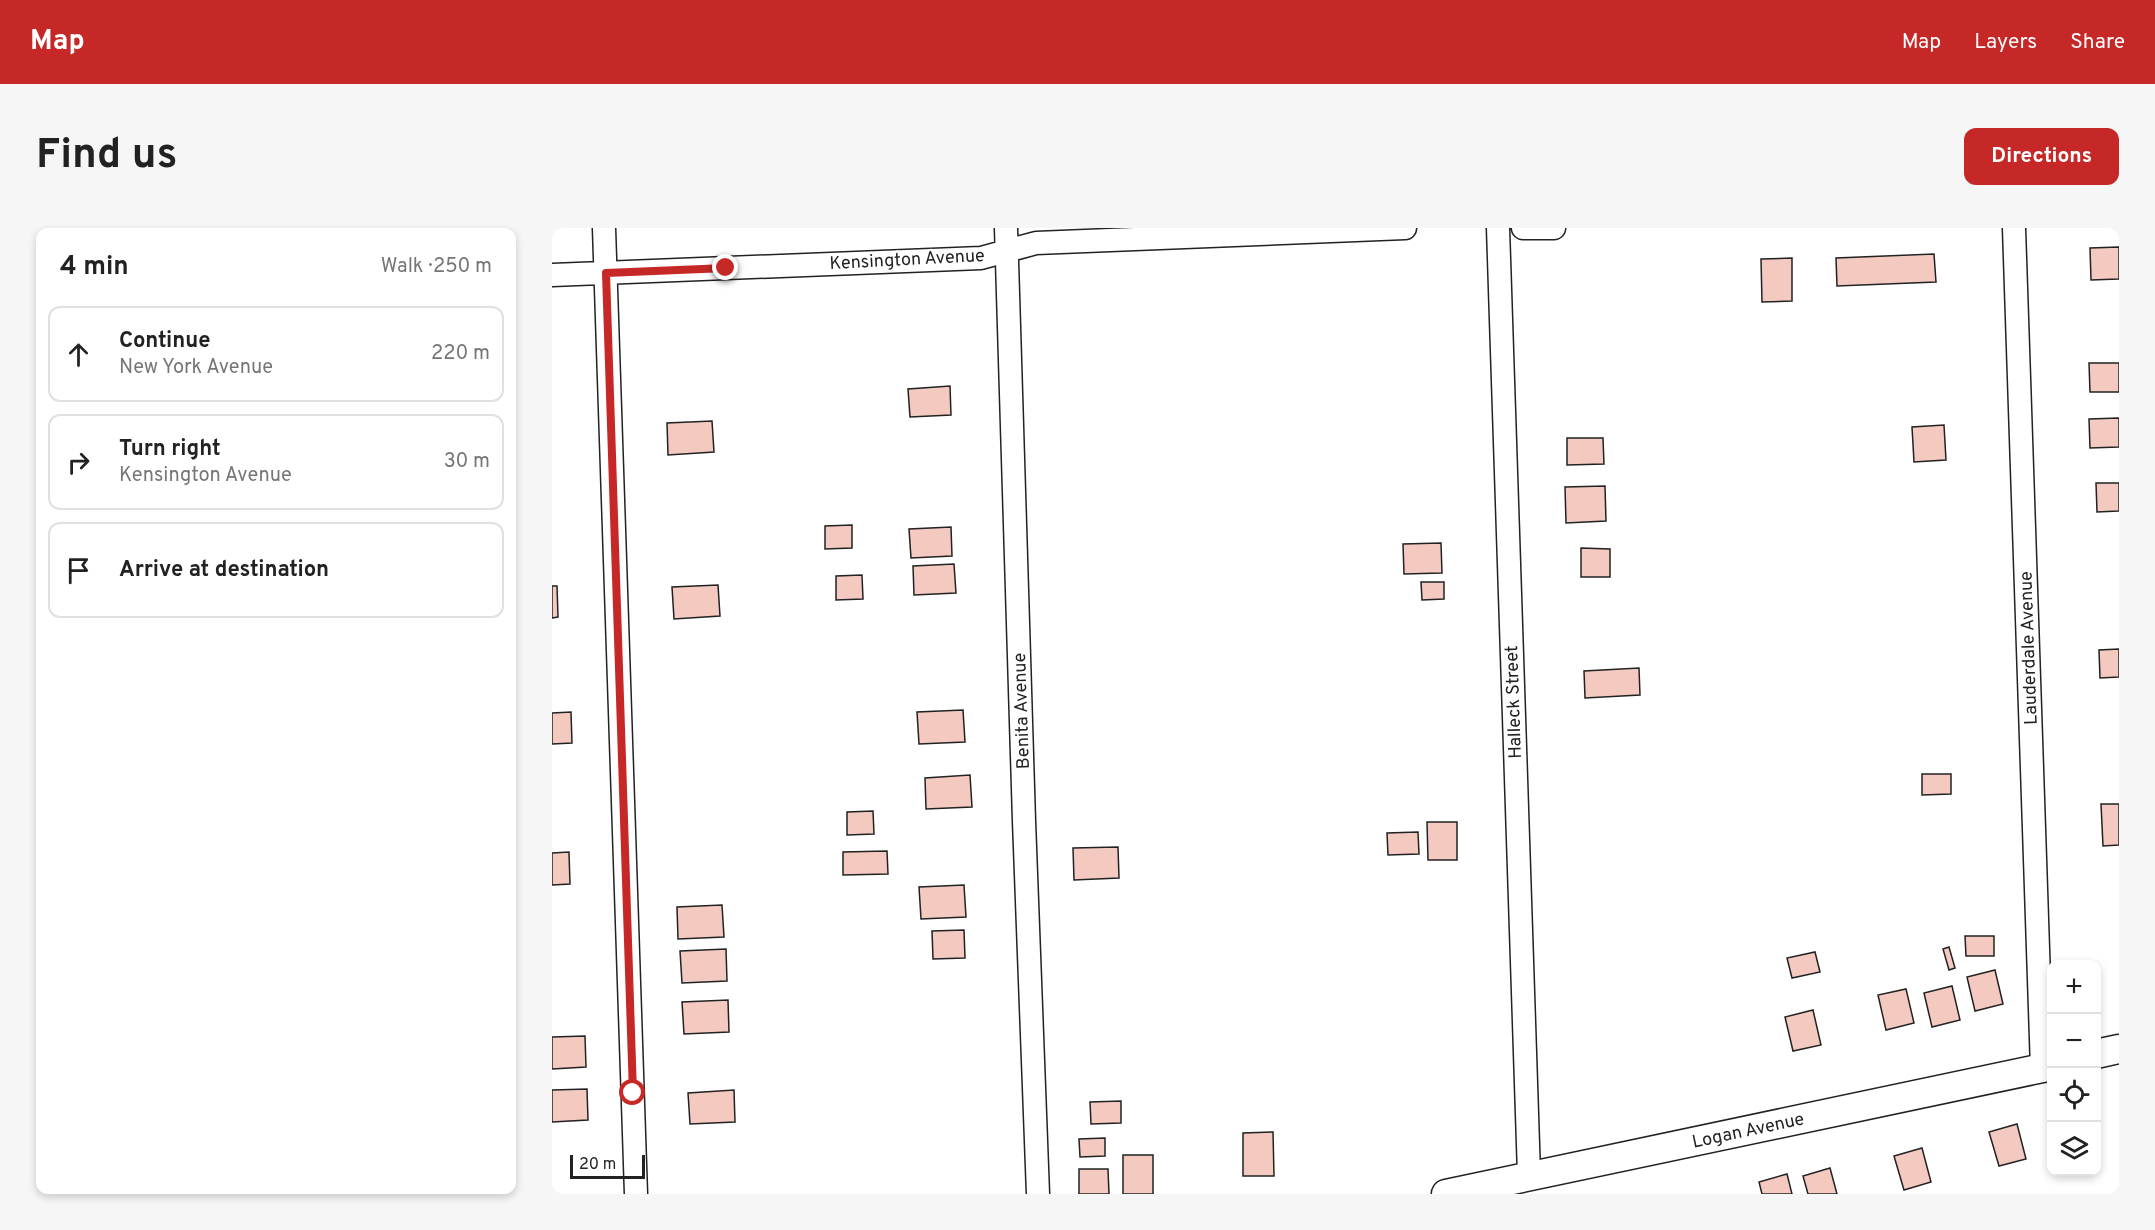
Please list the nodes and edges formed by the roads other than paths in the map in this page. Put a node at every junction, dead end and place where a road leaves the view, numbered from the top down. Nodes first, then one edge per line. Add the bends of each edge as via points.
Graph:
1 (604, 228) edge
2 (1006, 228) edge
3 (1405, 228) edge
4 (1498, 228) edge
5 (1523, 228) edge
6 (1554, 228) edge
7 (2014, 228) edge
8 (1007, 251) junction
9 (606, 273) junction
10 (552, 276) edge
11 (2119, 1049) edge
12 (2101, 1053) edge
13 (2047, 1067) edge
14 (1529, 1175) junction
15 (636, 1194) edge
16 (1038, 1194) edge
17 (1446, 1194) edge

1 - 9 street
2 - 8 street, Benita Avenue
3 - 8 street, Kensington Avenue via 1036,243
4 - 14 street, Halleck Street
5 - 6 street
7 - 13 street, Lauderdale Avenue
8 - 9 street, Kensington Avenue via 981,258
8 - 16 street, Benita Avenue
9 - 10 street, Kensington Avenue
9 - 15 street
11 - 12 street
13 - 14 street, Logan Avenue
14 - 17 street, Logan Avenue

